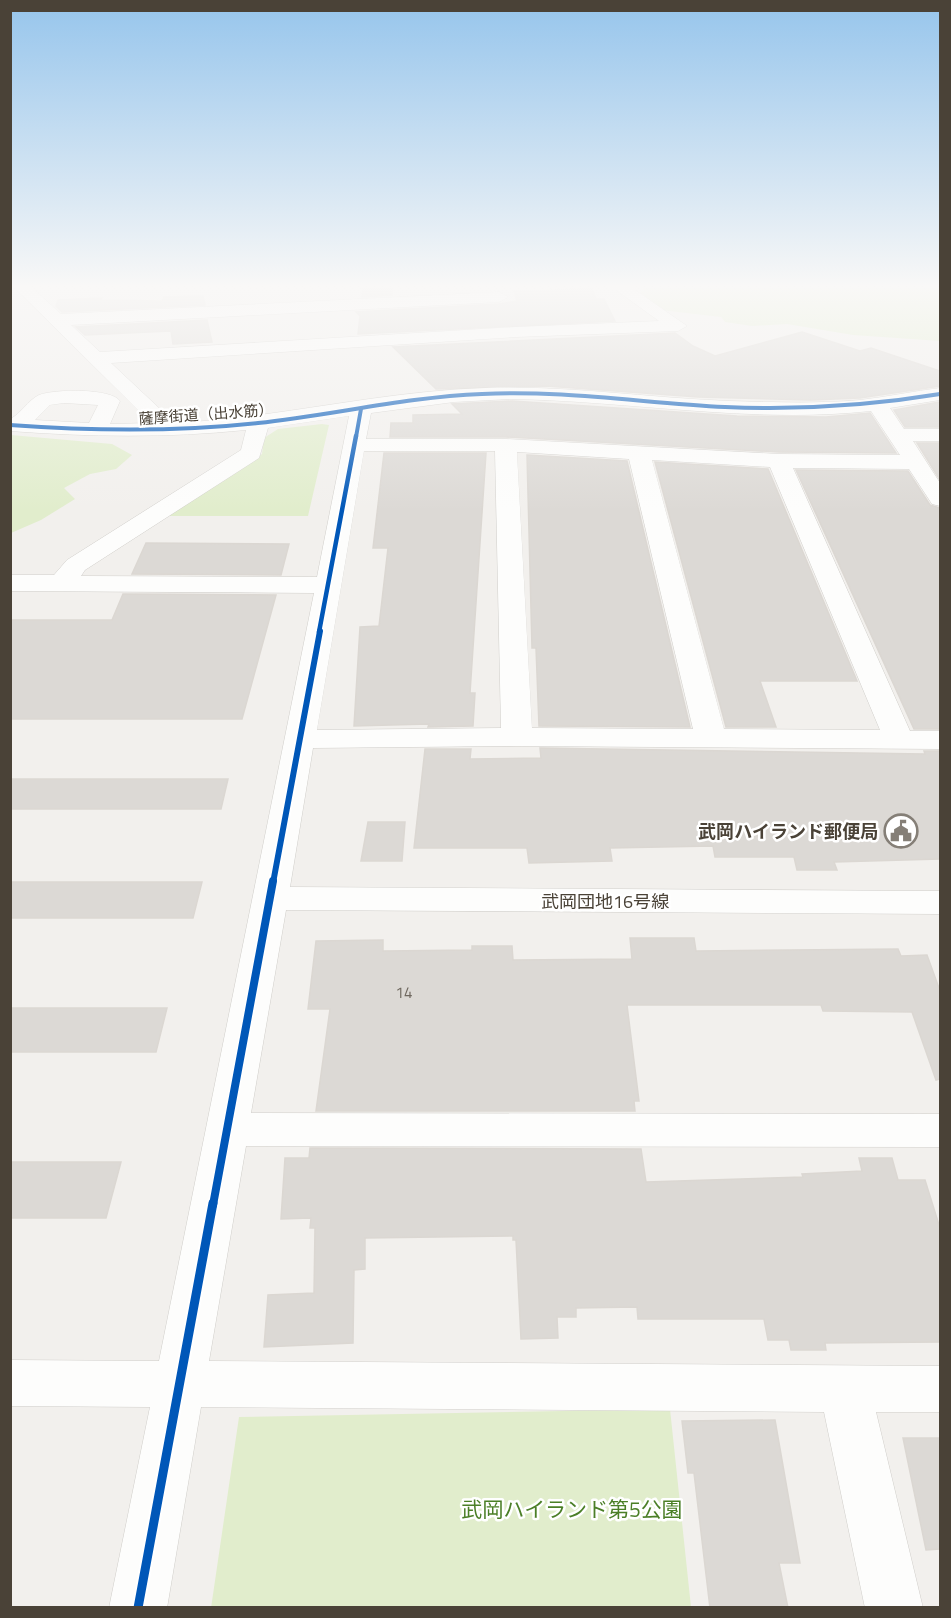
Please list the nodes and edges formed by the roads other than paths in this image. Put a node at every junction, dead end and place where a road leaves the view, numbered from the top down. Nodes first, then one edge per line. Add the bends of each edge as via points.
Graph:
1 (98, 361) edge
2 (940, 394) edge
3 (877, 404) junction
4 (361, 409) junction
5 (259, 423) junction
6 (14, 425) edge
7 (96, 430) junction
8 (170, 430) junction
9 (899, 435) junction
10 (940, 435) edge
11 (355, 445) junction
12 (506, 445) junction
13 (639, 454) junction
14 (779, 461) junction
15 (917, 462) junction
16 (939, 494) edge
17 (10, 583) edge
18 (62, 583) junction
19 (330, 585) junction
20 (517, 737) junction
21 (711, 738) junction
22 (300, 739) junction
23 (899, 740) junction
24 (940, 740) edge
25 (270, 898) junction
26 (940, 903) edge
27 (226, 1129) junction
28 (940, 1131) edge
29 (10, 1383) edge
30 (180, 1384) junction
31 (845, 1388) junction
32 (940, 1389) edge
33 (138, 1608) edge
34 (894, 1608) edge

1 - 8 street
2 - 3 street, 薩摩街道（出水筋）
3 - 4 street, 薩摩街道（出水筋） via 762,408 513,393 458,395
3 - 9 street
4 - 5 street, 薩摩街道（出水筋）
4 - 11 street
5 - 8 street, 薩摩街道（出水筋）
5 - 18 street via 251,453 76,565
6 - 7 street, 薩摩街道（出水筋）
6 - 7 street via 44,400 107,399 109,407
7 - 8 street, 薩摩街道（出水筋）
9 - 10 street
9 - 15 street
11 - 12 street
11 - 19 street
12 - 13 street
12 - 20 street
13 - 14 street
13 - 21 street
14 - 15 street
14 - 23 street
15 - 16 street
17 - 18 street
18 - 19 street
19 - 22 street
20 - 21 street
20 - 22 street
21 - 23 street
22 - 25 street
23 - 24 street
25 - 26 street, 武岡団地16号線
25 - 27 street
27 - 28 street
27 - 30 street
29 - 30 street
30 - 31 street
30 - 33 street
31 - 32 street
31 - 34 street

